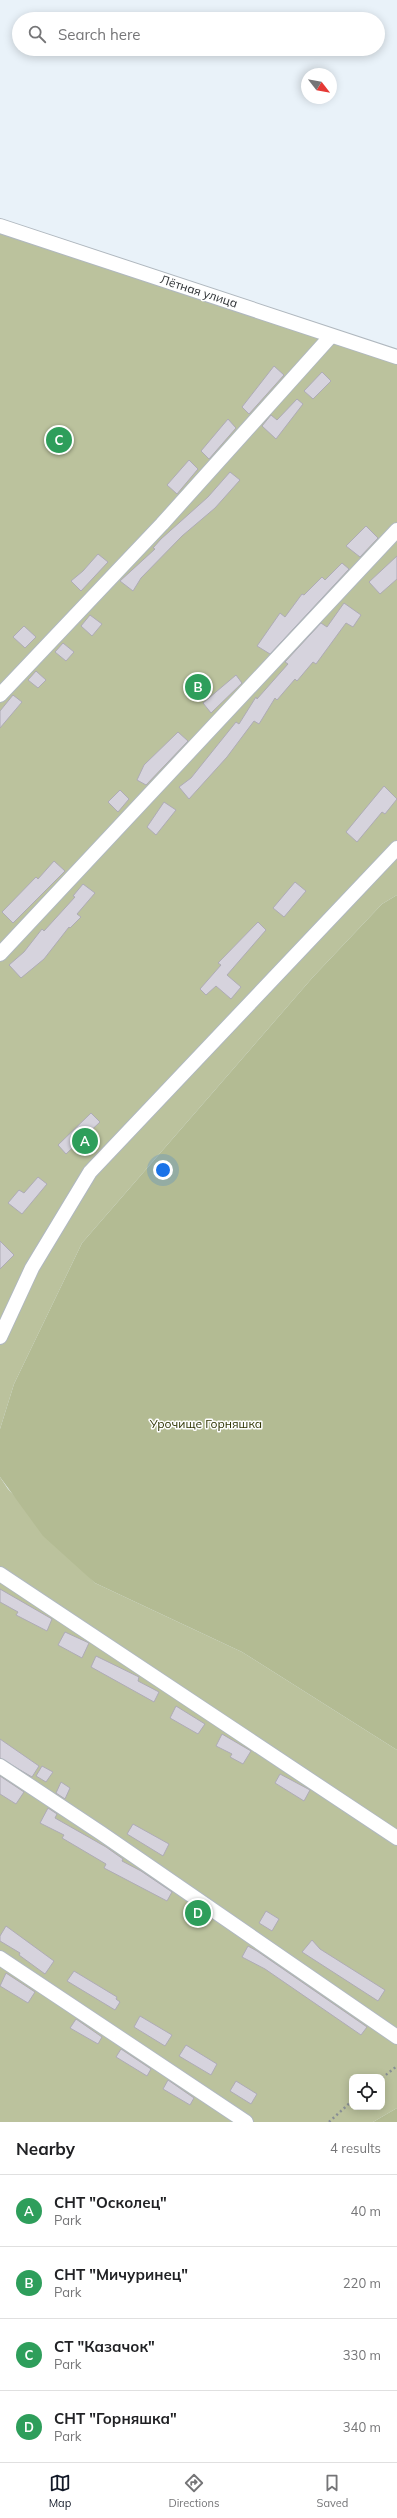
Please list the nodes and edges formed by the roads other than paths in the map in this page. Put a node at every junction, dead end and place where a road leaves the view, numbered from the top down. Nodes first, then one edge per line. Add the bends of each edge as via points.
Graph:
1 (0, 226) edge
2 (332, 336) junction
3 (397, 357) edge
4 (397, 530) edge
5 (0, 694) edge
6 (397, 848) edge
7 (0, 954) edge
8 (0, 1337) edge
9 (0, 1574) edge
10 (0, 1766) edge
11 (397, 1838) edge
12 (0, 1958) edge
13 (397, 2037) edge
14 (246, 2122) edge

1 - 2 street, Лётная улица
2 - 3 street, Лётная улица
2 - 5 street via 162,524
4 - 7 street
6 - 8 street via 90,1172 32,1268
9 - 11 street
10 - 13 street
12 - 14 street

